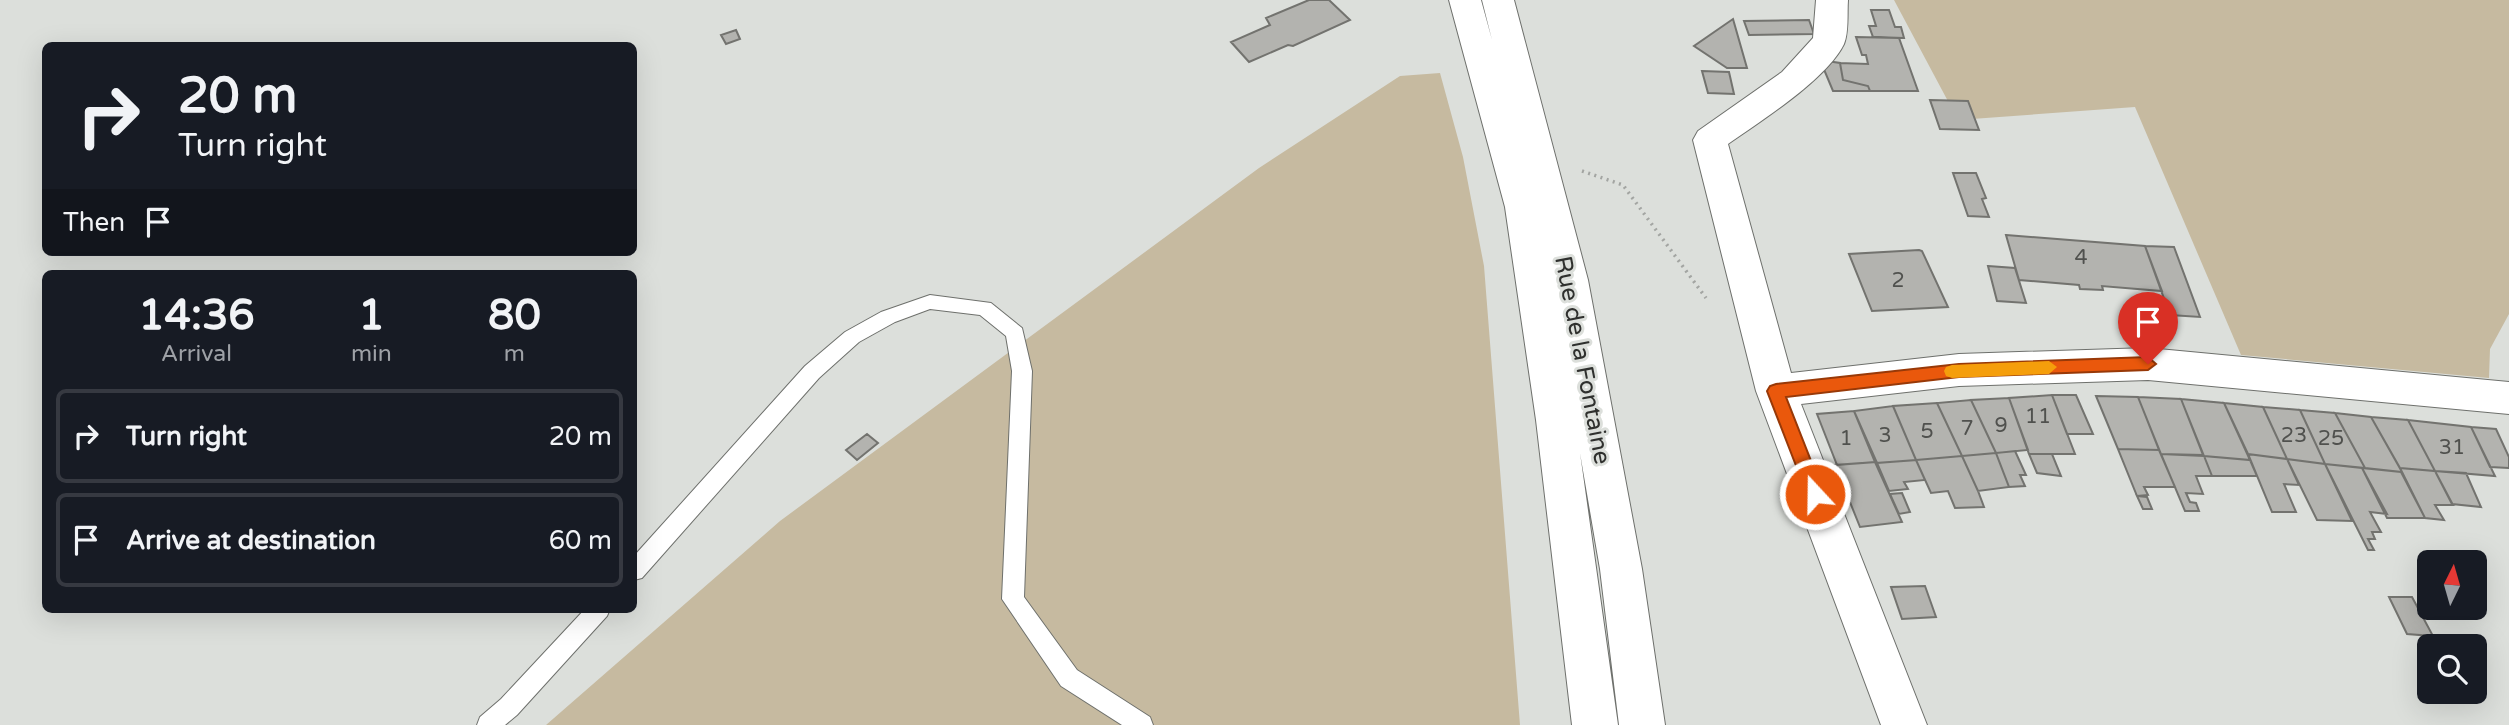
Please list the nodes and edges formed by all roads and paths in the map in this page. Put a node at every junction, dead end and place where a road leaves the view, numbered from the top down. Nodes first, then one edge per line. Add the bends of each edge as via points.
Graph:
1 (1465, 0) edge
2 (1498, 0) edge
3 (1832, 0) edge
4 (1542, 169) junction
5 (1711, 304) dead end
6 (1776, 391) junction
7 (2509, 398) edge
8 (637, 568) edge
9 (595, 613) edge
10 (488, 725) edge
11 (1142, 725) edge
12 (1595, 725) edge
13 (1642, 725) edge
14 (1904, 725) edge

1 - 12 main road via 1523,206
2 - 4 main road, Rue de la Fontaine
3 - 6 main road via 1829,41 1794,80 1710,140
4 - 5 path via 1575,169 1623,185
4 - 13 main road, Rue de la Fontaine via 1570,280 1612,514
6 - 7 main road via 1959,370 2148,364
6 - 14 main road
8 - 11 lane via 812,372 852,337 888,317 930,302 984,308 1015,333 1021,371 1013,599 1069,678
9 - 10 lane

